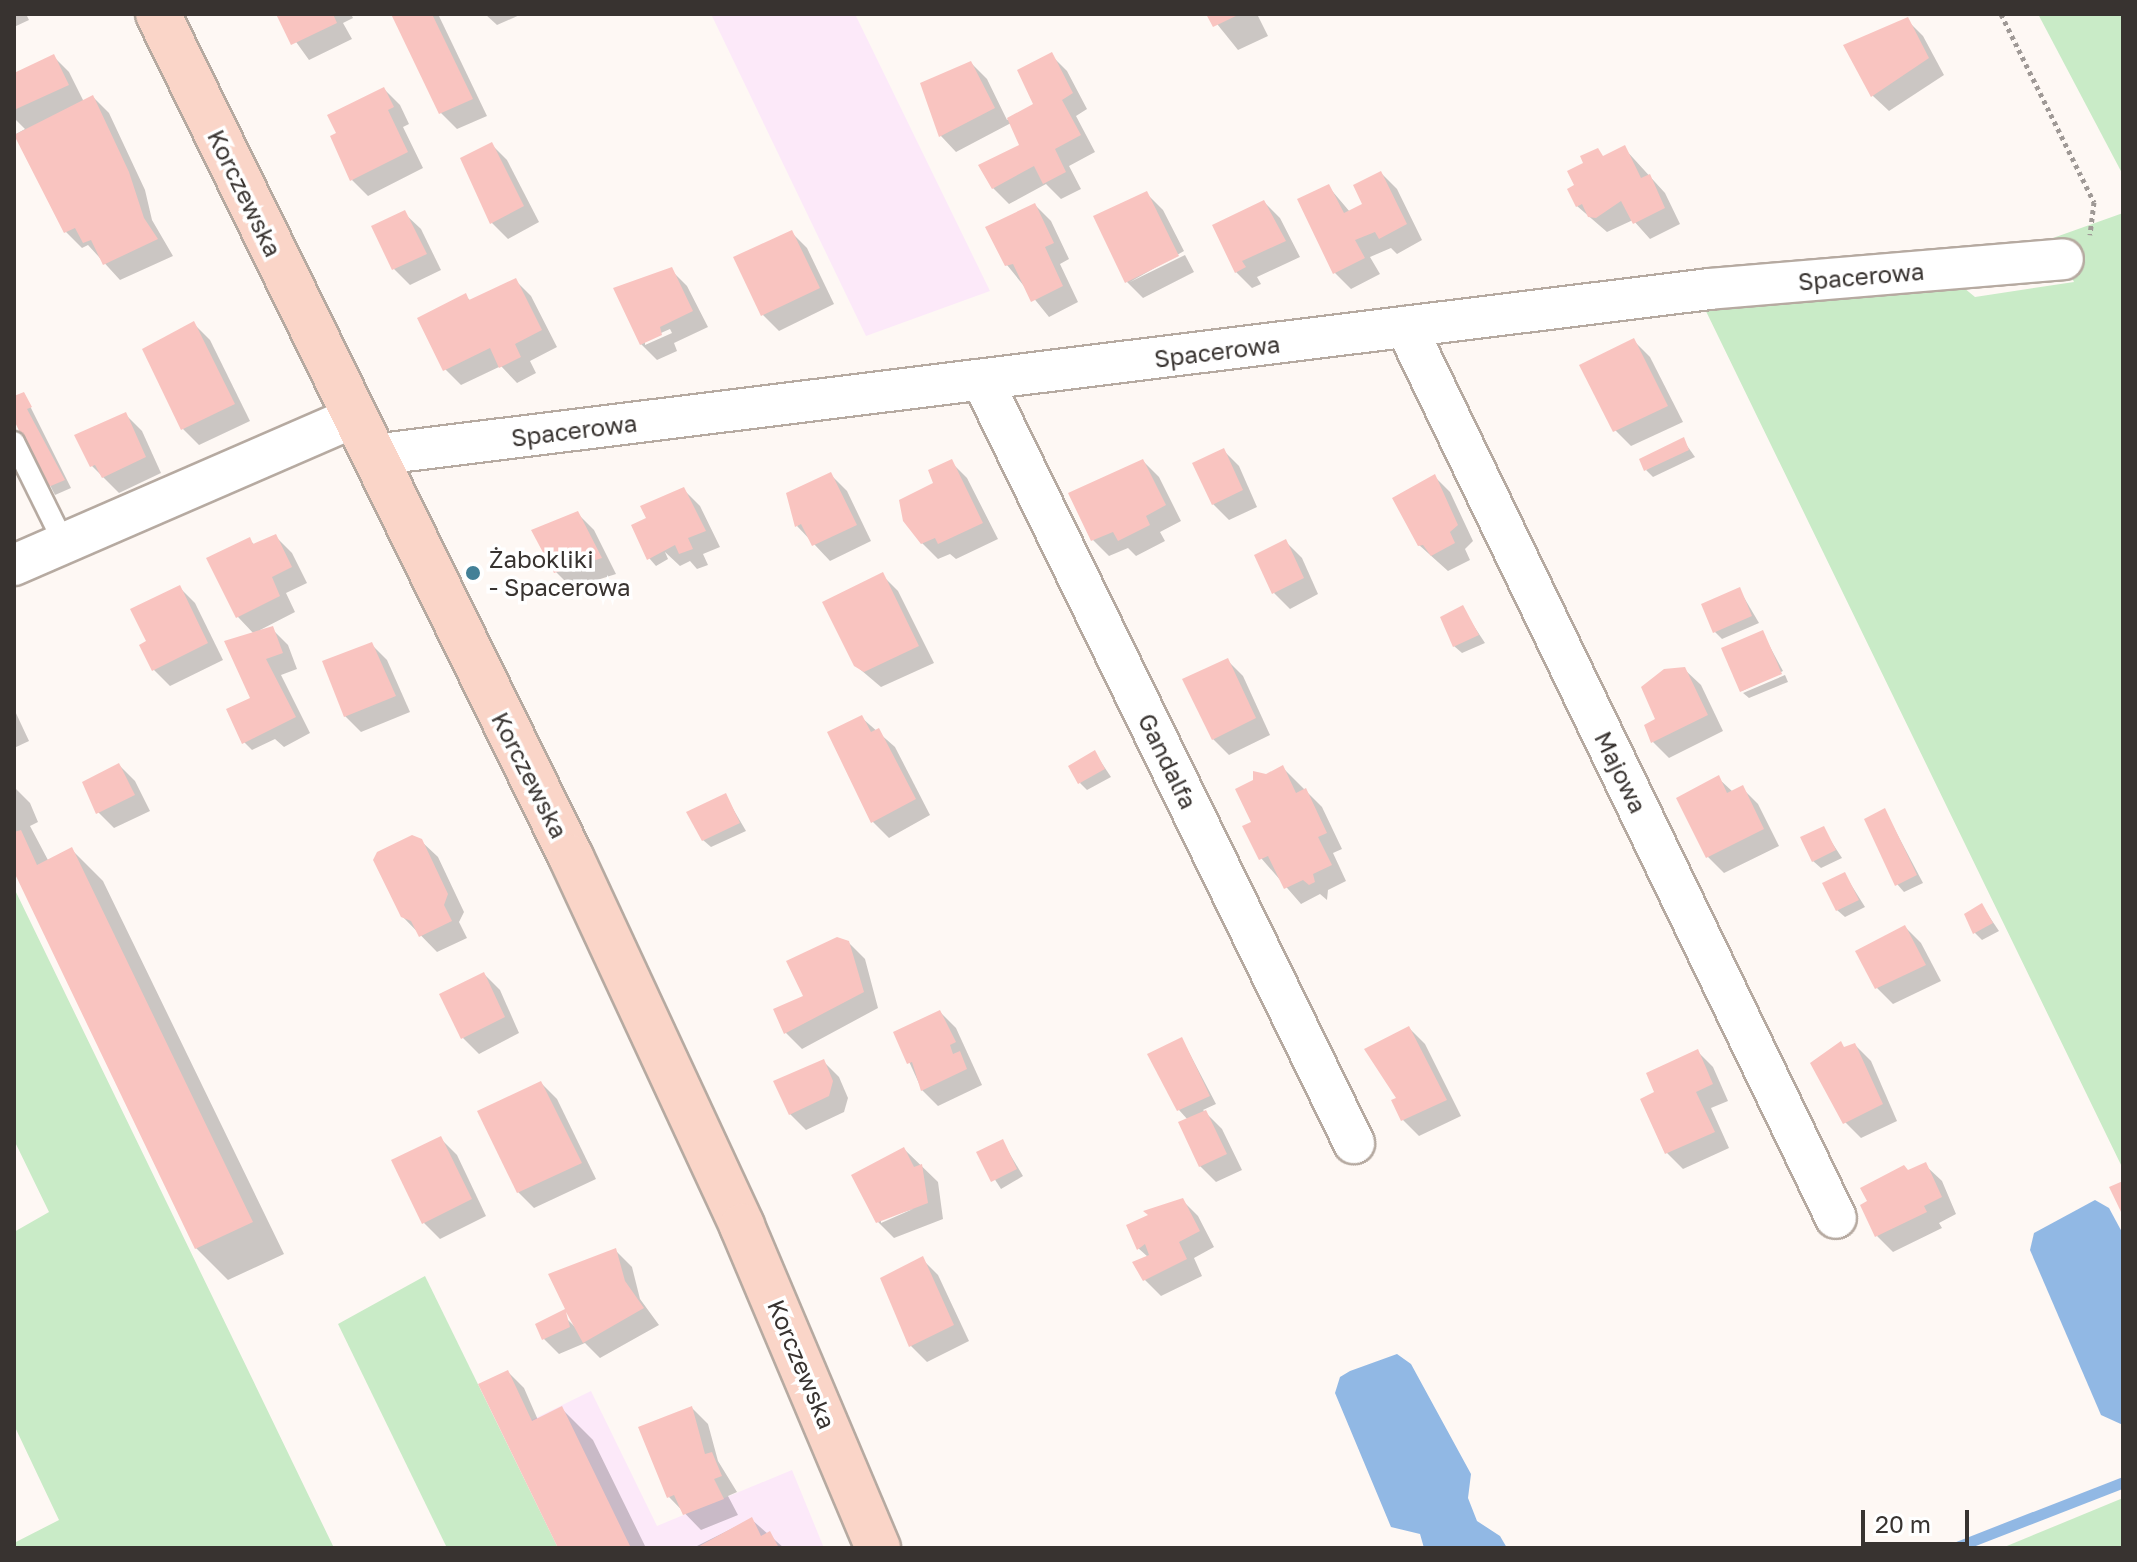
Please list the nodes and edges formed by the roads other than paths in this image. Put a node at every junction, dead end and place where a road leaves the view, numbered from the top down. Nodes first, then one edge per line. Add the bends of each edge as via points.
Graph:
1 (158, 14) edge
2 (2063, 259) dead end
3 (1406, 327) junction
4 (982, 380) junction
5 (364, 436) junction
6 (14, 442) edge
7 (64, 543) junction
8 (14, 565) edge
9 (1354, 1143) dead end
10 (1836, 1218) dead end
11 (878, 1548) edge

1 - 5 street, Korczewska
2 - 3 street, Spacerowa via 1709,289
3 - 4 street, Spacerowa
3 - 10 street, Majowa
4 - 5 street, Spacerowa
4 - 9 street, Gandalfa
5 - 7 street, Spacerowa
5 - 11 street, Korczewska via 571,857 742,1226
6 - 7 lane
7 - 8 street, Spacerowa

